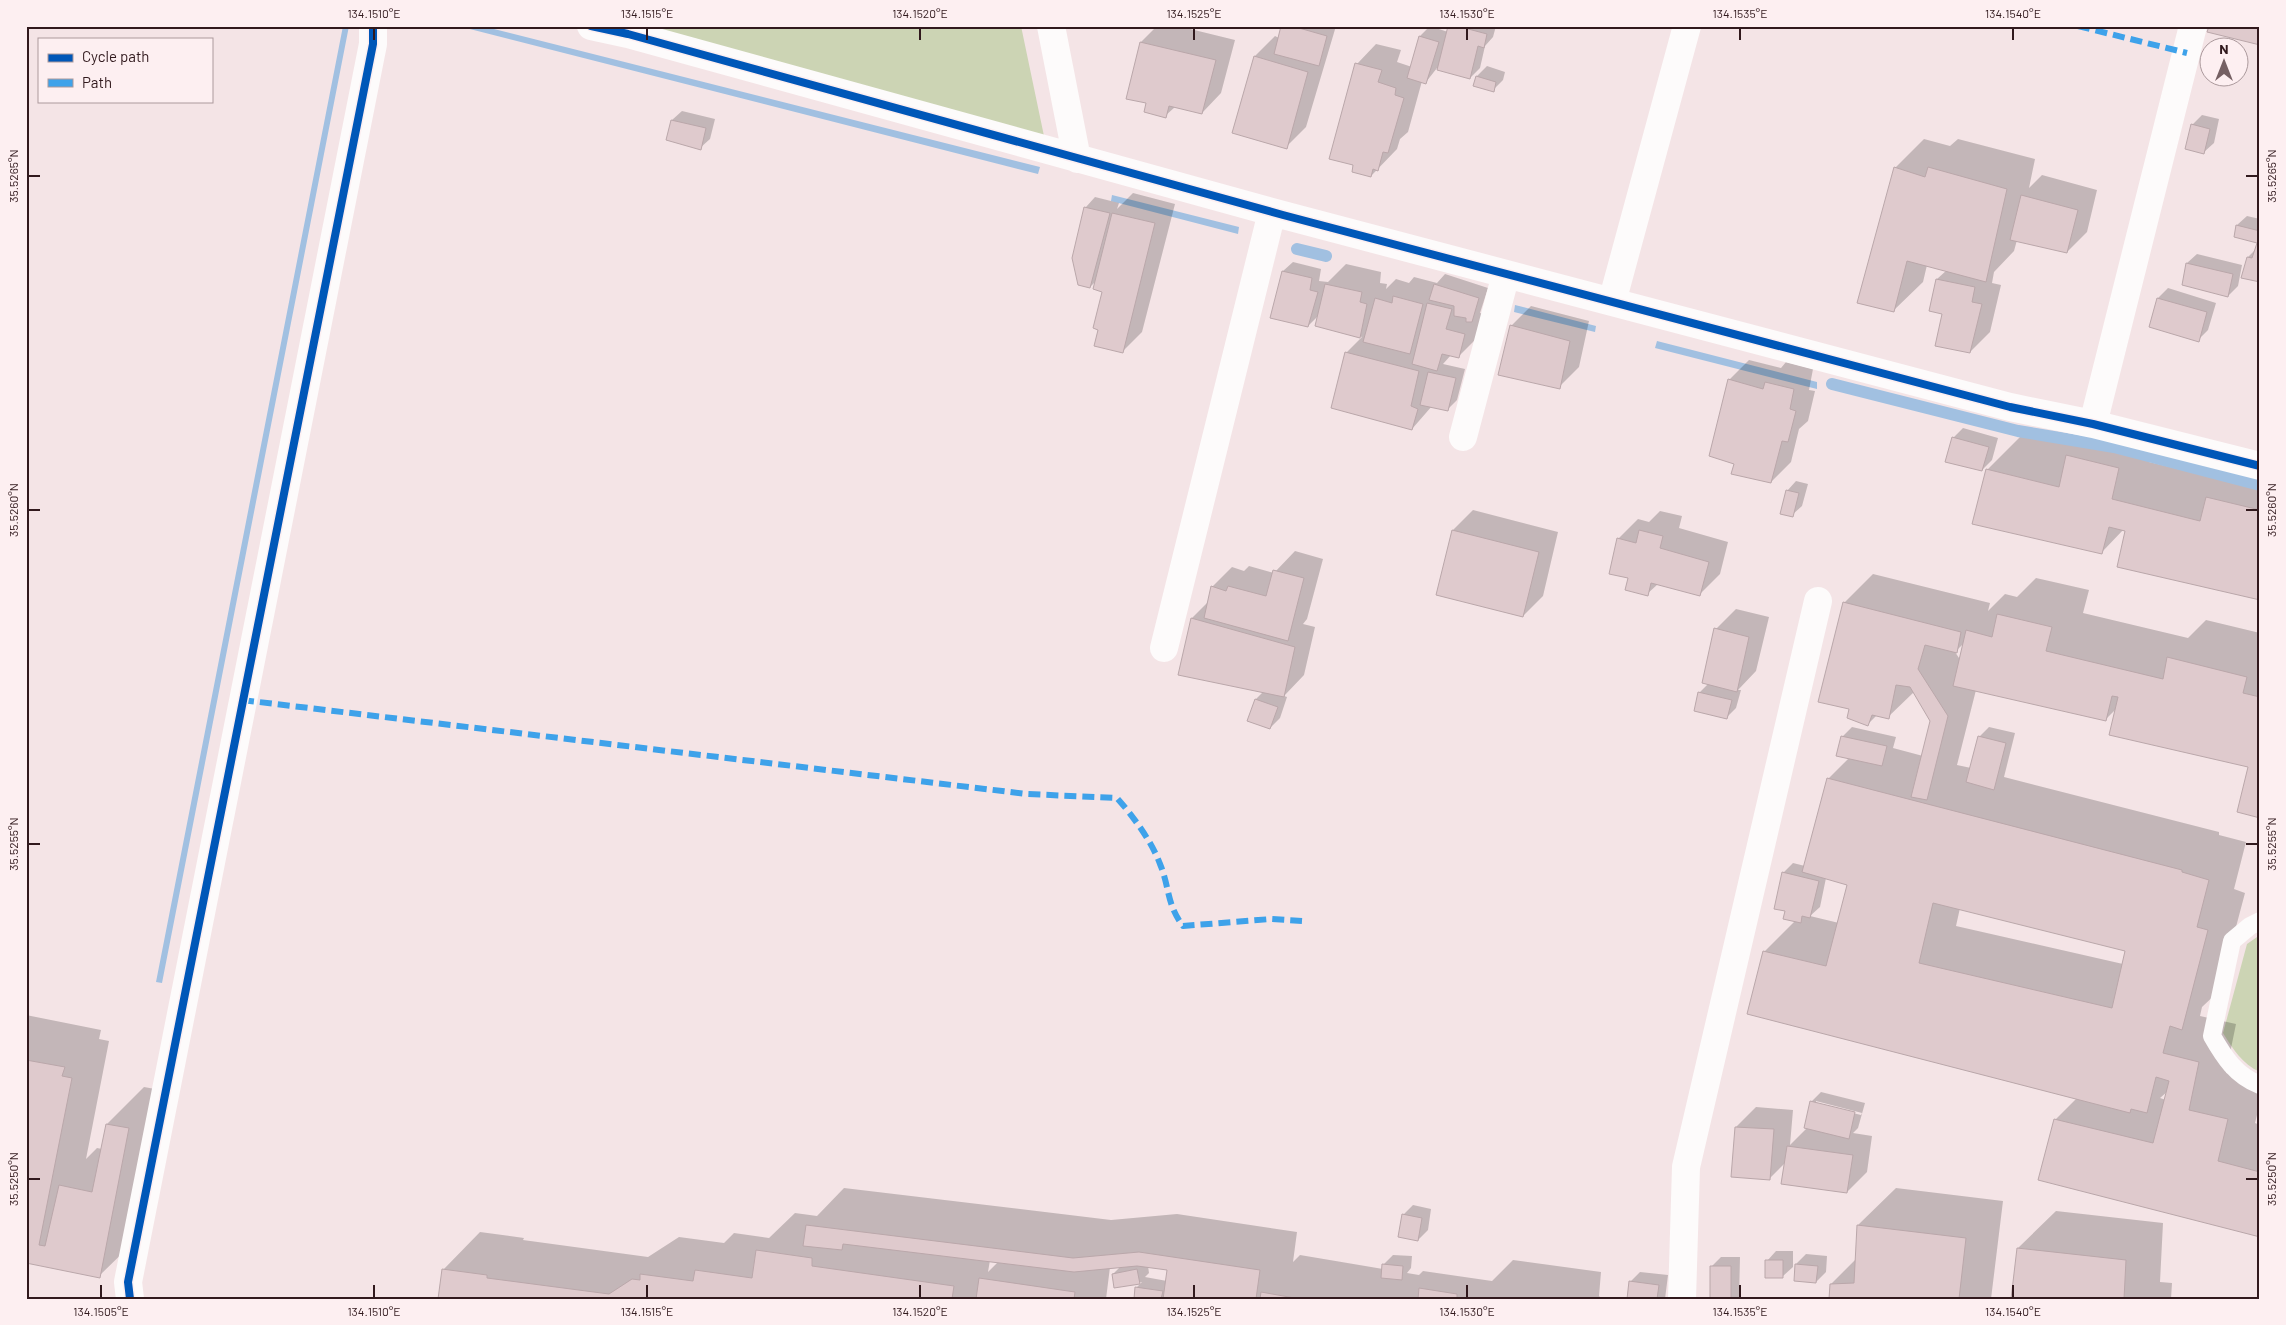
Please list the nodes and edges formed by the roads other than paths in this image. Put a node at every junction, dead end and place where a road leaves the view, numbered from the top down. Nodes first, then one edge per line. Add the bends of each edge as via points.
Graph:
1 (374, 26) edge
2 (591, 26) edge
3 (1051, 26) edge
4 (1687, 26) edge
5 (2193, 26) edge
6 (1077, 158) junction
7 (1272, 212) junction
8 (1506, 274) junction
9 (1612, 302) junction
10 (2093, 424) junction
11 (1462, 437) dead end
12 (2260, 466) edge
13 (1818, 601) dead end
14 (1164, 648) dead end
15 (2260, 921) edge
16 (2260, 1085) edge
17 (130, 1299) edge
18 (1682, 1299) edge

1 - 17 street via 128,1282
2 - 6 street
3 - 6 street
4 - 9 street
5 - 10 street
6 - 7 street
7 - 8 street
7 - 14 street
8 - 9 street
8 - 11 street
9 - 10 street via 2010,407
10 - 12 street
13 - 18 street via 1686,1167
15 - 16 lane via 2232,941 2212,1036 2226,1060 2248,1081

